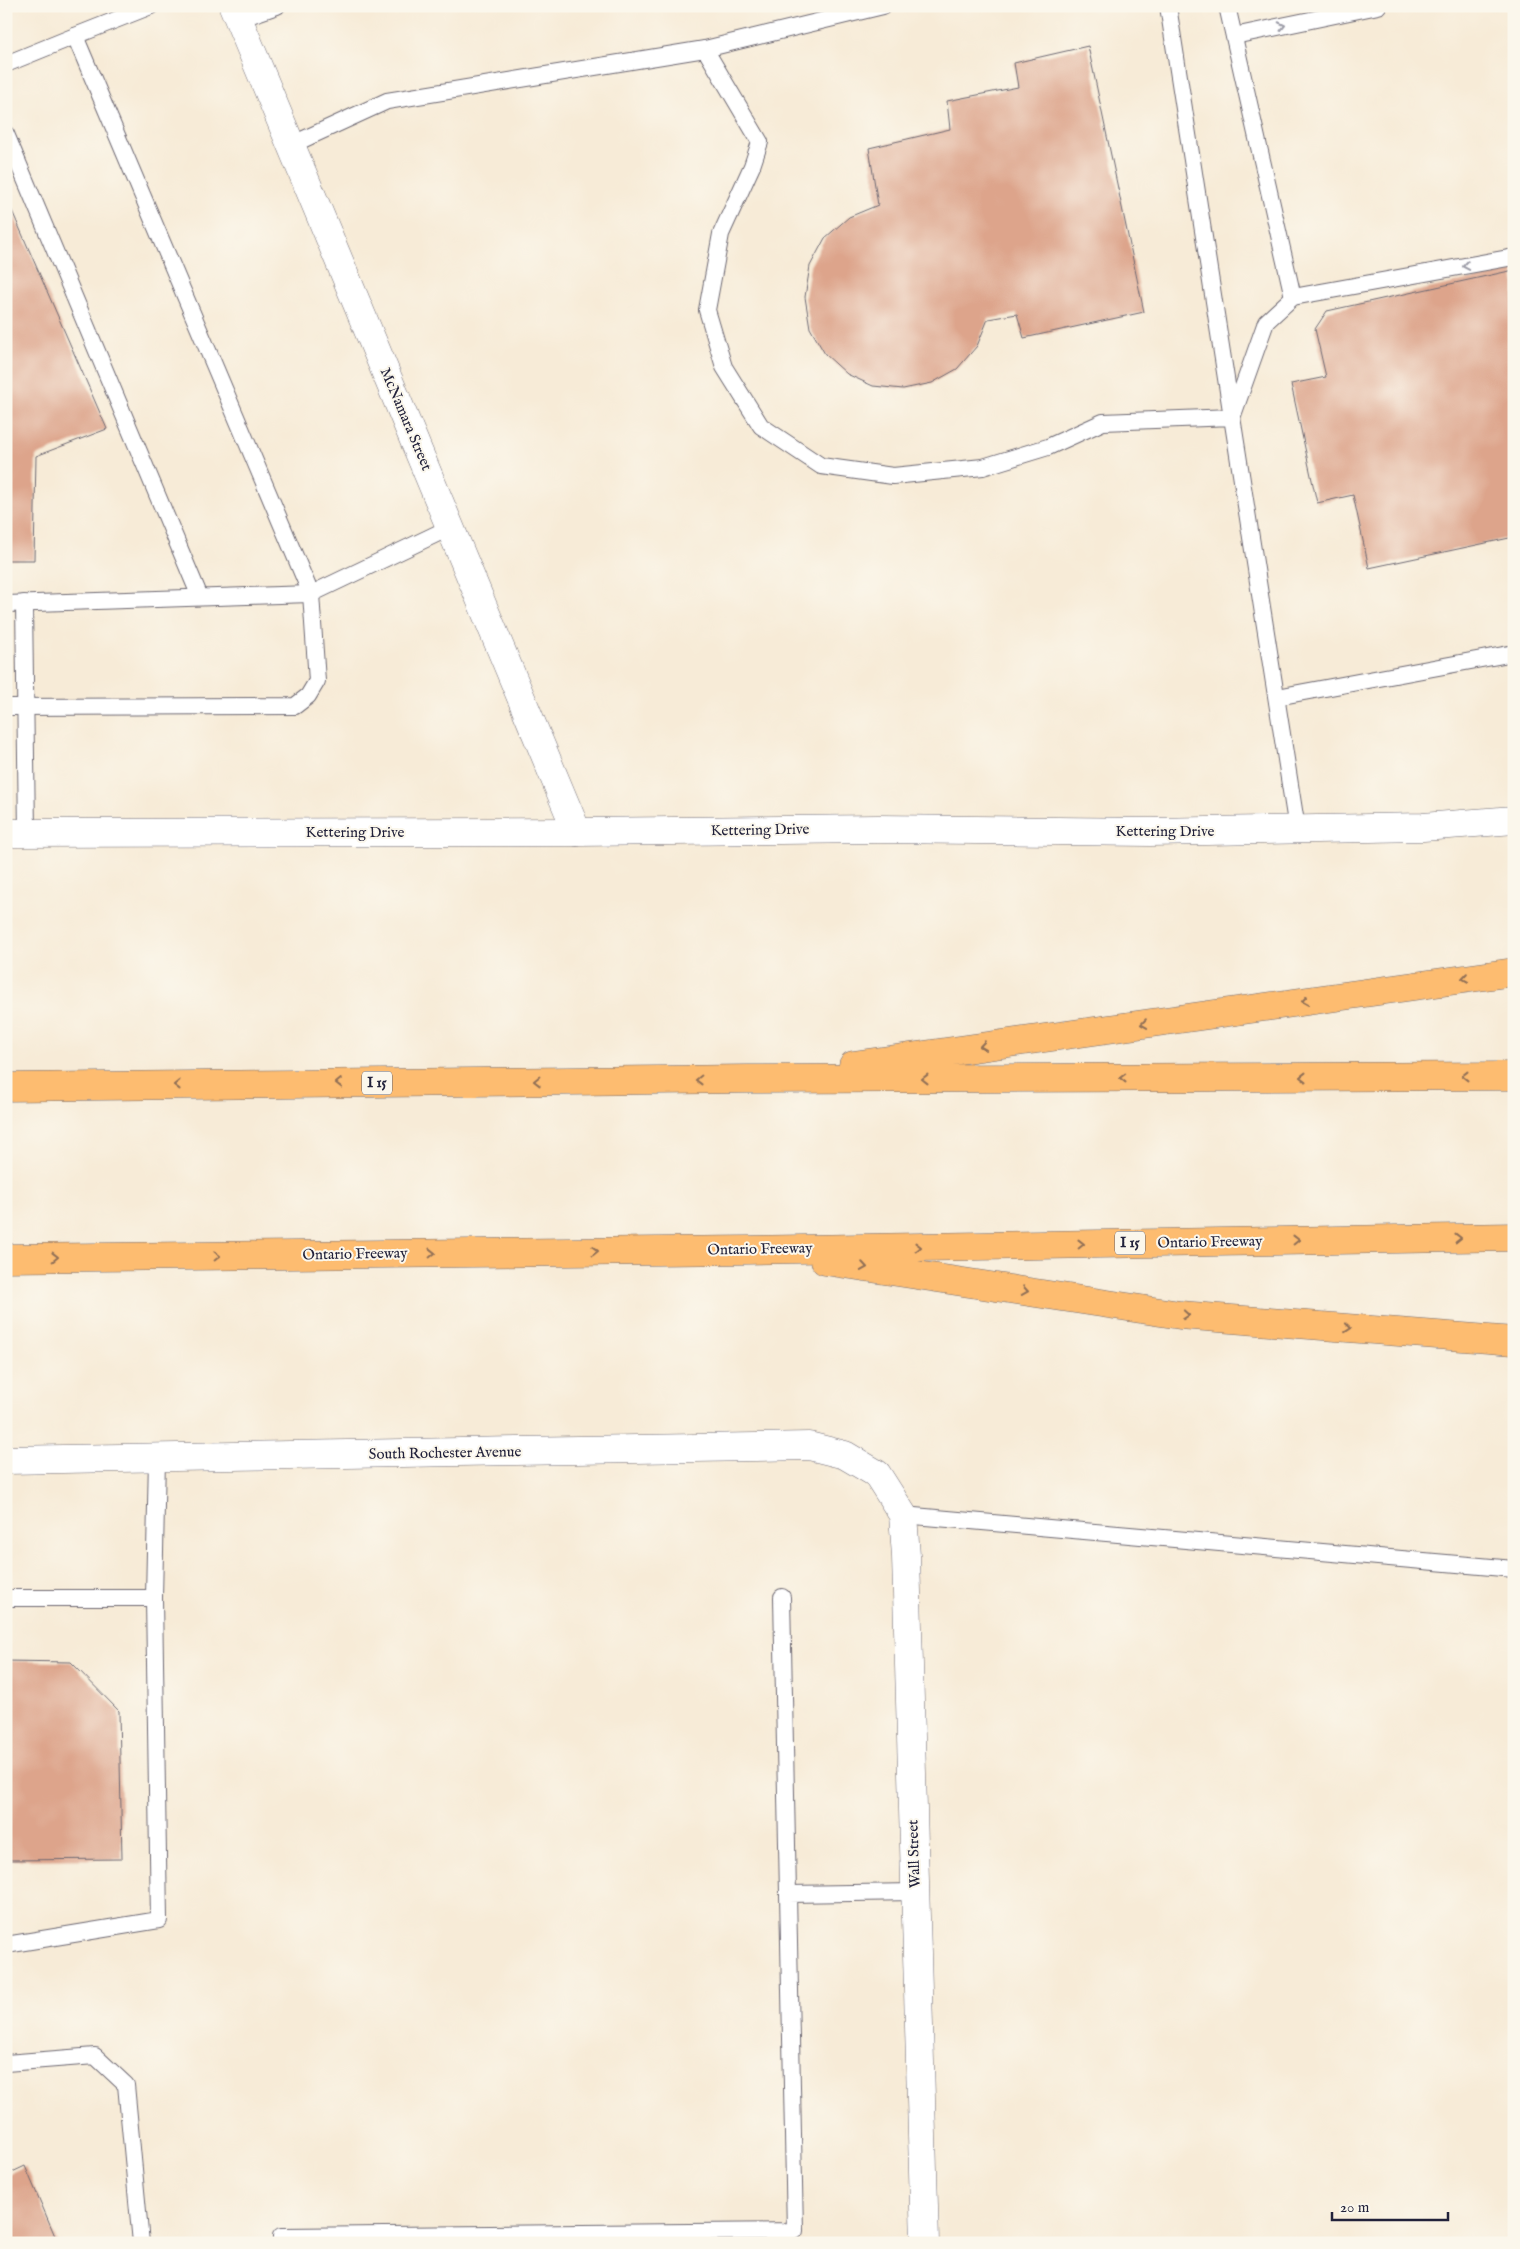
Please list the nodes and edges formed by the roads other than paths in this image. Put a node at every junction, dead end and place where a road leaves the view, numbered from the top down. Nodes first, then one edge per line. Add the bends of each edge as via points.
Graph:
1 (151, 6) edge
2 (277, 6) edge
3 (883, 6) edge
4 (1168, 6) edge
5 (1227, 6) edge
6 (1378, 6) edge
7 (236, 13) edge
8 (75, 36) junction
9 (1234, 36) junction
10 (705, 49) junction
11 (6, 64) edge
12 (6, 134) edge
13 (291, 145) junction
14 (1514, 257) edge
15 (1293, 297) junction
16 (1232, 418) junction
17 (451, 527) junction
18 (311, 594) junction
19 (200, 598) junction
20 (24, 603) junction
21 (6, 604) edge
22 (1514, 653) edge
23 (1277, 697) junction
24 (6, 707) edge
25 (26, 707) junction
26 (1514, 820) edge
27 (1297, 829) junction
28 (577, 832) junction
29 (16, 833) edge
30 (1514, 972) edge
31 (1514, 1076) edge
32 (748, 1079) junction
33 (6, 1087) edge
34 (1514, 1237) edge
35 (747, 1250) junction
36 (6, 1258) edge
37 (1514, 1341) edge
38 (157, 1458) junction
39 (6, 1460) edge
40 (877, 1474) joint
41 (903, 1515) junction
42 (1514, 1569) edge
43 (782, 1596) dead end
44 (6, 1598) edge
45 (154, 1598) junction
46 (916, 1892) junction
47 (788, 1894) junction
48 (6, 1945) edge
49 (6, 2064) edge
50 (141, 2243) edge
51 (281, 2243) edge
52 (925, 2243) edge

1 - 8 lane
2 - 7 lane
3 - 10 lane
4 - 16 lane
5 - 9 lane
9 -> 6 lane
7 - 13 street, McNamara Street
8 - 11 lane
8 - 18 lane
9 - 15 lane
10 - 13 lane via 387,101
10 - 16 lane via 760,142 721,234 706,310 724,367 761,426 821,466 894,476 983,467 1048,447 1102,422
12 - 19 lane
13 - 17 street, McNamara Street
14 -> 15 lane
15 - 16 lane via 1266,322
16 - 23 lane
17 - 18 lane
17 - 28 street, McNamara Street
18 - 19 lane
18 - 25 lane via 317,681 308,696 295,706
19 - 20 lane
20 - 21 lane
20 - 25 lane
22 - 23 lane
23 - 27 lane
24 - 25 lane
25 - 29 lane
26 - 27 street, Kettering Drive via 1423,827
27 - 28 street, Kettering Drive
28 - 29 street, Kettering Drive
30 -> 32 highway
31 -> 32 highway, I 15
32 -> 33 highway, I 15
35 -> 34 highway, Ontario Freeway / I 15
36 -> 35 highway, Ontario Freeway / I 15
35 -> 37 highway via 1180,1315
38 - 39 street, South Rochester Avenue
38 - 40 street, South Rochester Avenue via 809,1446 845,1455
38 - 45 lane
40 - 41 street, Wall Street
41 - 42 lane
41 - 46 street, Wall Street
43 - 47 lane
44 - 45 lane
45 - 48 lane via 159,1920
46 - 47 lane
46 - 52 street, Wall Street
47 - 51 lane via 795,2231 280,2236
49 - 50 lane via 95,2056 126,2086

